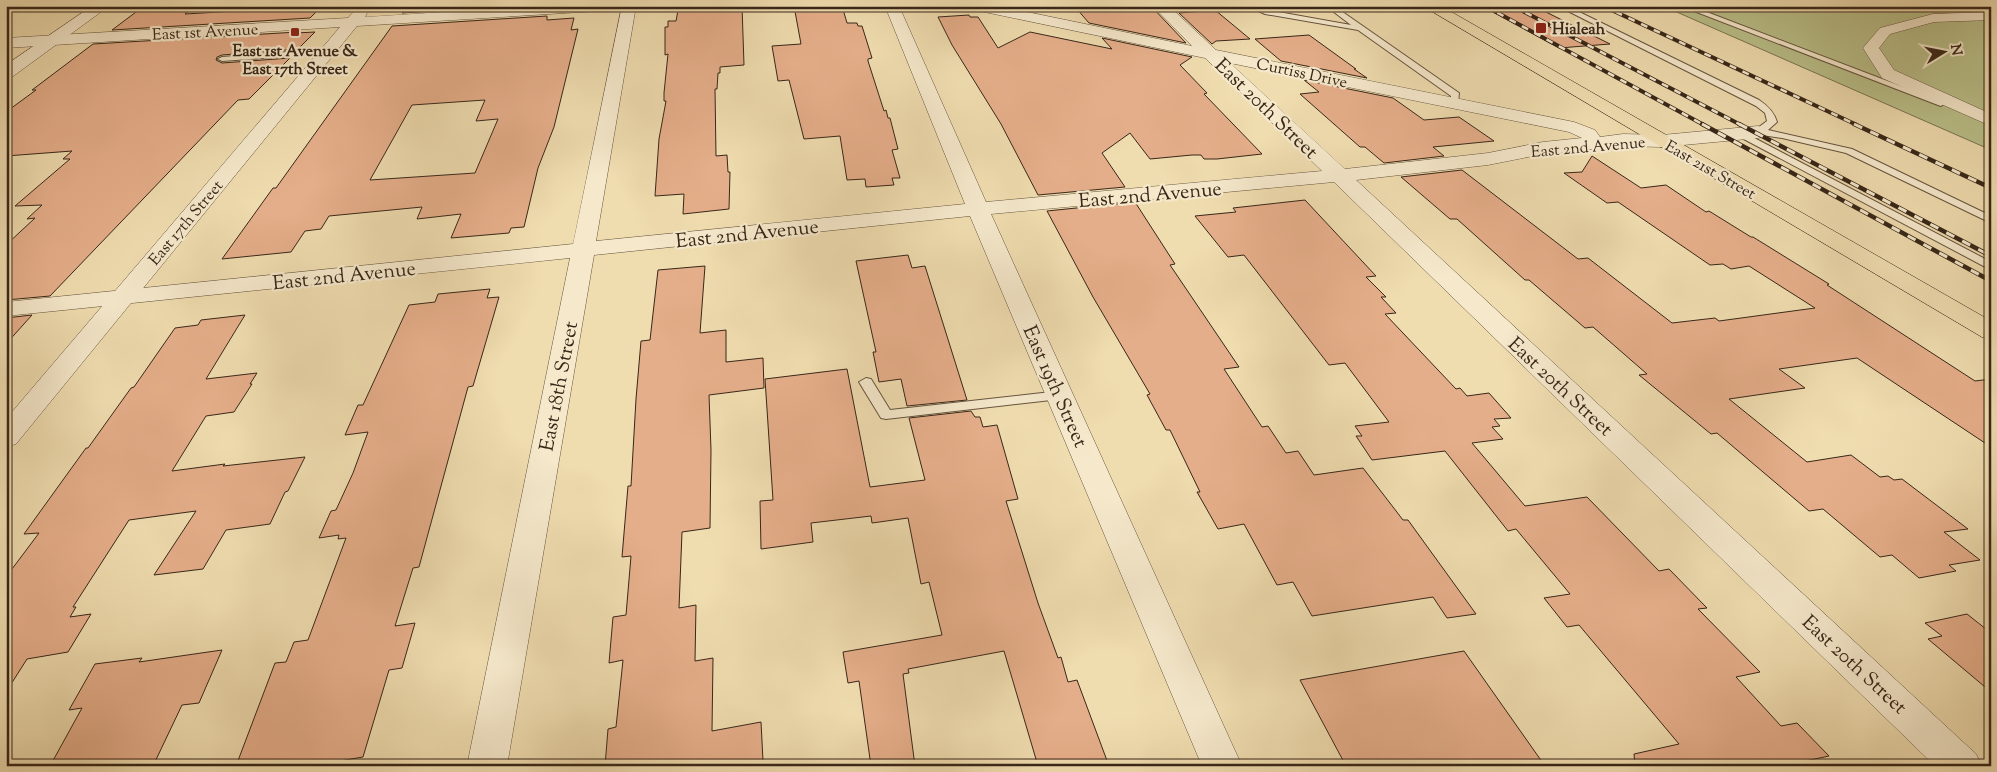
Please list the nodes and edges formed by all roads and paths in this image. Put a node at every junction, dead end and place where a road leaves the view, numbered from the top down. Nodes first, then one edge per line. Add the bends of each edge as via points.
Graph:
1 (102, 6) edge
2 (614, 6) edge
3 (629, 6) edge
4 (892, 6) edge
5 (975, 6) edge
6 (1224, 6) edge
7 (1250, 6) edge
8 (1329, 6) edge
9 (1430, 6) edge
10 (1561, 6) edge
11 (1684, 6) edge
12 (1162, 8) edge
13 (359, 14) edge
14 (1991, 16) edge
15 (1360, 28) junction
16 (55, 40) junction
17 (6, 43) edge
18 (328, 52) junction
19 (1210, 54) junction
20 (222, 59) dead end
21 (6, 73) edge
22 (1454, 103) junction
23 (1983, 118) edge
24 (1749, 133) junction
25 (1662, 141) junction
26 (1595, 143) junction
27 (1488, 159) junction
28 (1338, 176) junction
29 (978, 210) junction
30 (1991, 220) edge
31 (583, 250) junction
32 (1991, 267) edge
33 (122, 298) junction
34 (6, 309) edge
35 (1991, 332) edge
36 (866, 382) dead end
37 (1060, 395) junction
38 (6, 438) edge
39 (487, 766) edge
40 (1222, 766) edge
41 (1962, 766) edge

1 - 16 street
2 - 13 street, East 1st Avenue
3 - 31 street, East 18th Street
4 - 29 street, East 19th Street
5 - 19 street, Curtiss Drive
6 - 12 lane
7 - 15 lane via 1264,12
8 - 15 lane
9 - 25 main road, East 21st Street
10 - 24 lane via 1756,102 1772,116 1772,122
11 - 23 lane
12 - 19 street, East 20th Street
13 - 16 street, East 1st Avenue
13 - 18 street, East 17th Street
14 - 23 street via 1933,18 1885,31 1872,48 1888,74
15 - 22 lane via 1456,95
16 - 17 street, East 1st Avenue
16 - 21 street
18 - 20 lane
18 - 33 street, East 17th Street
19 - 22 street, Curtiss Drive
19 - 28 street, East 20th Street
22 - 26 street, Curtiss Drive via 1574,128 1588,134
24 - 25 street
24 - 30 lane via 1782,135 1849,151
24 - 32 lane
25 - 26 street, East 2nd Avenue
25 - 27 street, East 2nd Avenue via 1642,151 1560,158
25 - 35 main road, East 21st Street
26 - 27 street, East 2nd Avenue via 1543,148
27 - 28 street, East 2nd Avenue
28 - 29 street, East 2nd Avenue
28 - 41 street, East 20th Street
29 - 31 street, East 2nd Avenue
29 - 37 street, East 19th Street
31 - 33 street, East 2nd Avenue
31 - 39 street, East 18th Street
33 - 34 street, East 2nd Avenue
33 - 38 street, East 17th Street
36 - 37 lane via 886,415
37 - 40 street, East 19th Street

